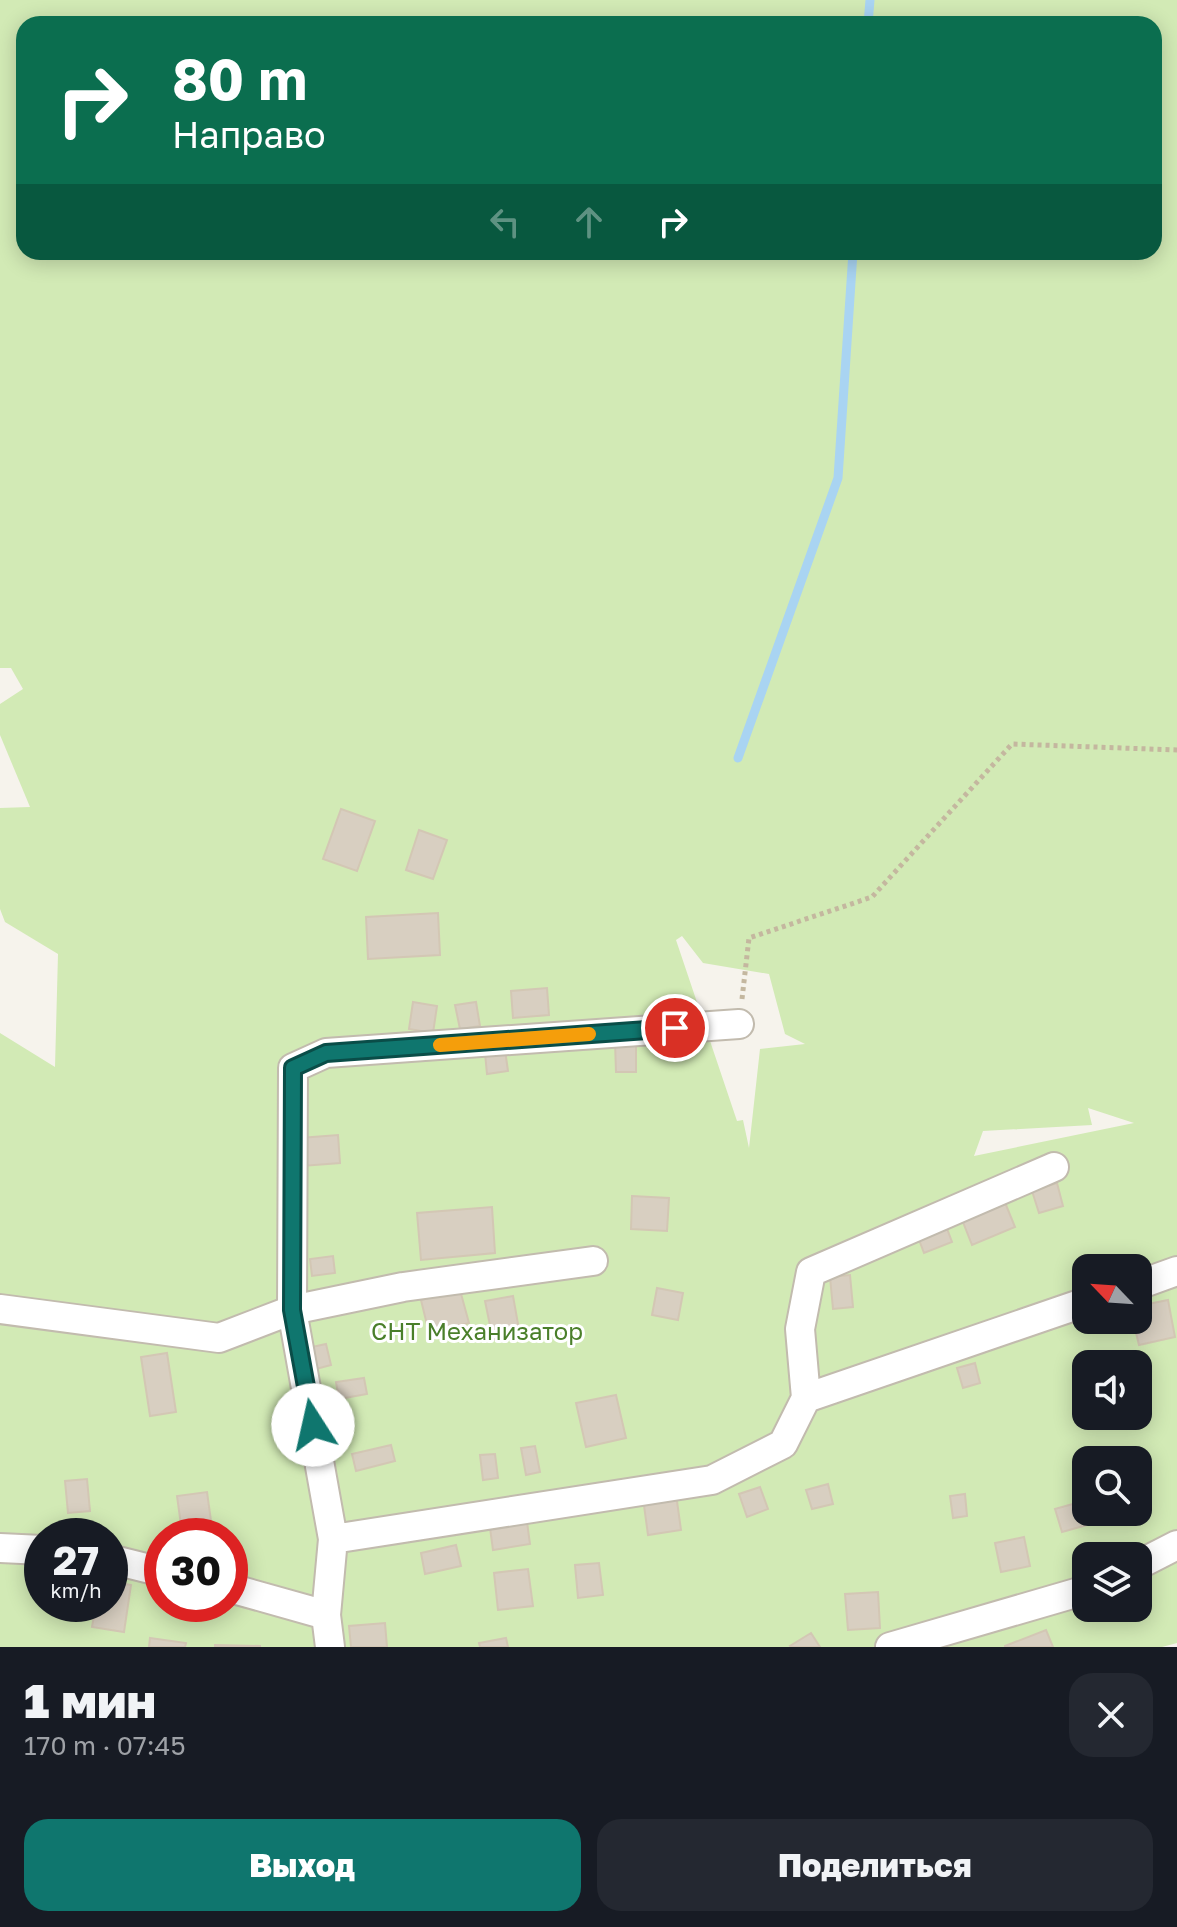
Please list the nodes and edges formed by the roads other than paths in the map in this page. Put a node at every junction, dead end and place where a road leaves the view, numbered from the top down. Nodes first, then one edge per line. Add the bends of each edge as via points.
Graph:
1 (739, 1024) road end
2 (1054, 1167) dead end
3 (593, 1261) dead end
4 (1177, 1271) edge
5 (1152, 1280) edge
6 (1072, 1307) edge
7 (0, 1309) edge
8 (292, 1310) junction
9 (806, 1398) junction
10 (333, 1539) junction
11 (1177, 1545) edge
12 (0, 1548) edge
13 (24, 1549) edge
14 (1152, 1558) edge
15 (248, 1593) edge
16 (1072, 1594) edge
17 (326, 1615) junction
18 (330, 1647) edge
19 (890, 1647) edge

1 - 8 street via 326,1053 293,1068
2 - 9 street via 811,1272 800,1329
3 - 8 street via 403,1287
4 - 5 street
6 - 9 street
7 - 8 street via 219,1338
8 - 10 street
9 - 10 street via 783,1444 712,1480
10 - 17 street
11 - 14 street
12 - 13 street
15 - 17 street
16 - 19 street
17 - 18 street

